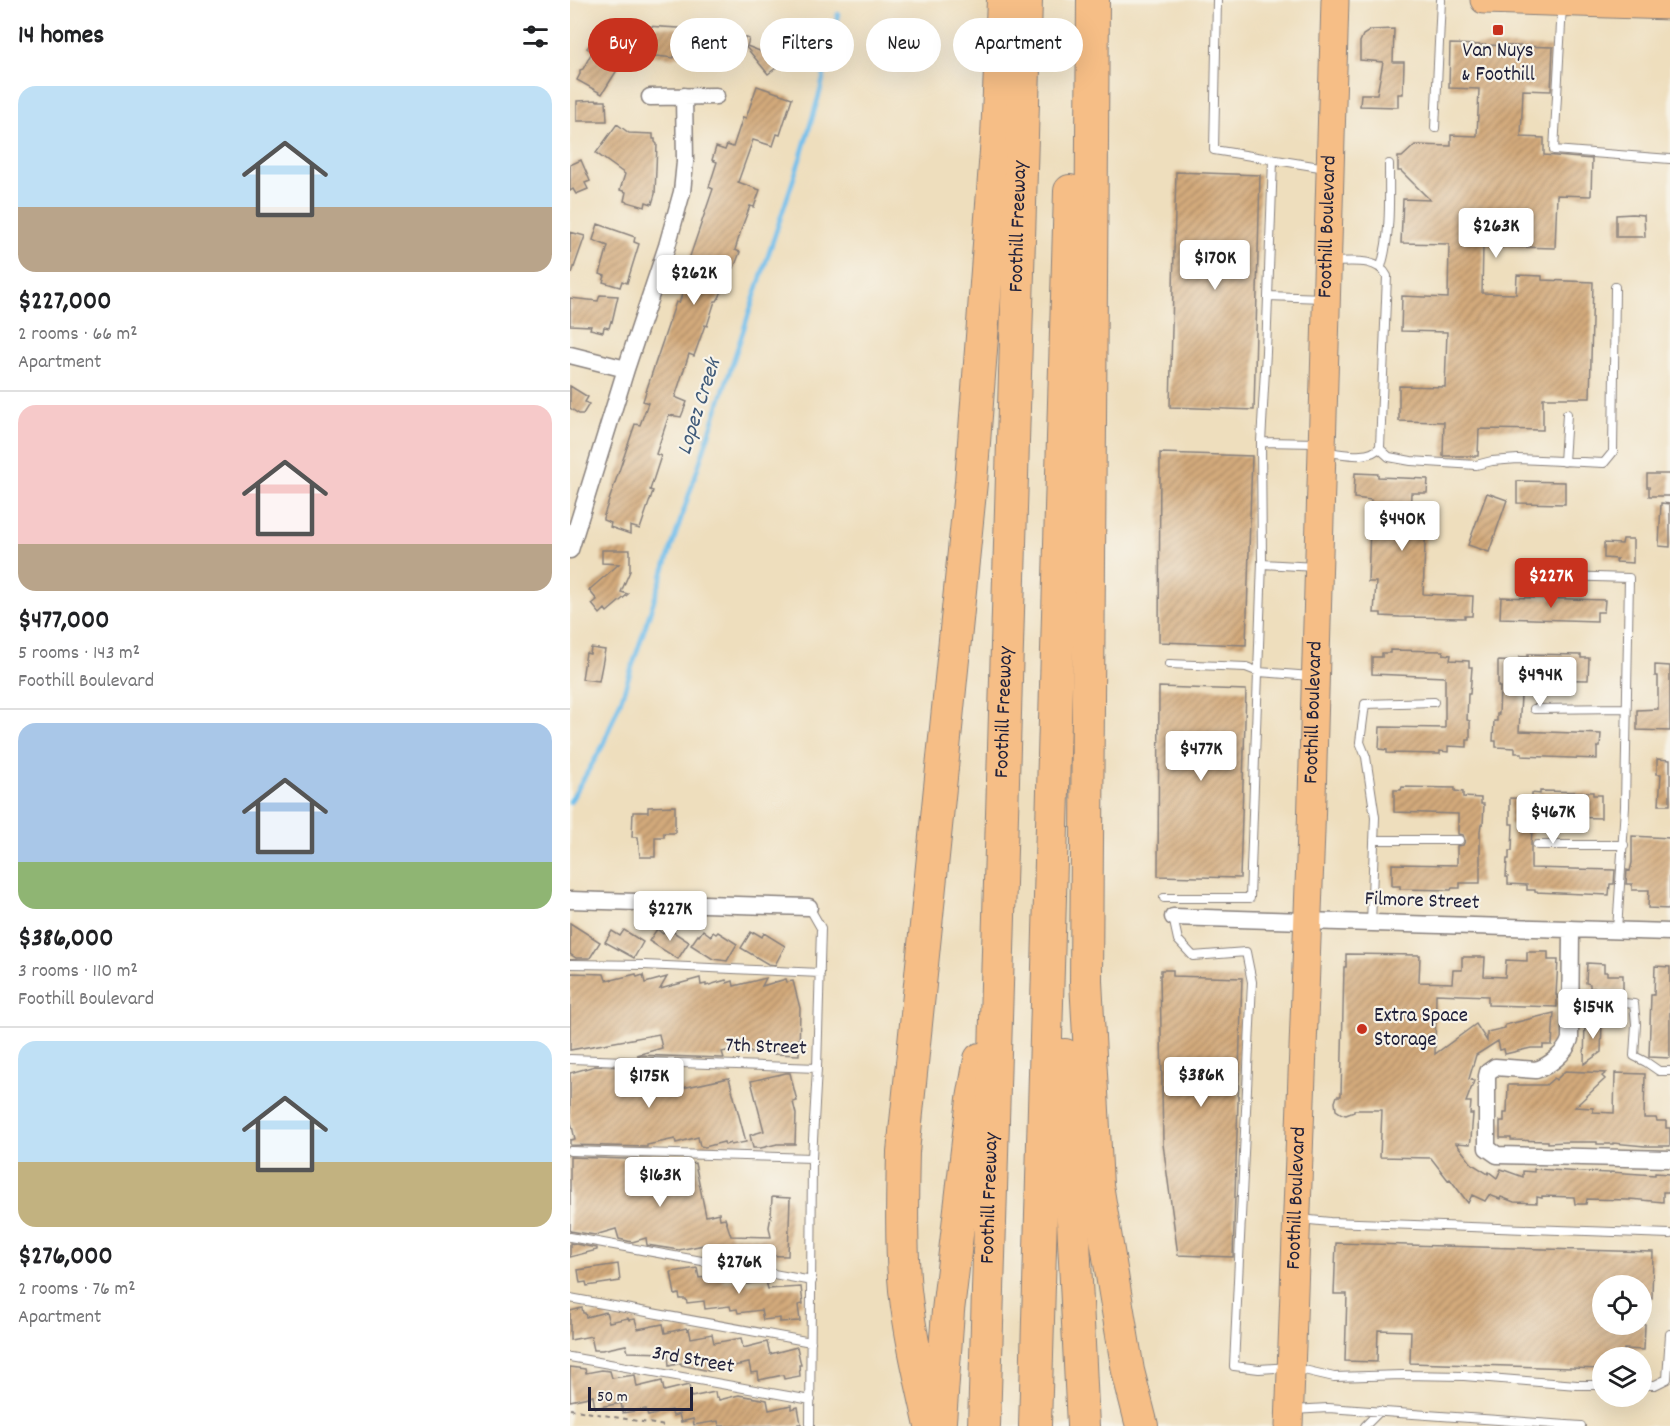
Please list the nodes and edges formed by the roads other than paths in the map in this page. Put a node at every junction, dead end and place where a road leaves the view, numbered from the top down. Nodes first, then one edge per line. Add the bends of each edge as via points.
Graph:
1 (1076, 0) edge
2 (1093, 0) edge
3 (1217, 0) edge
4 (1335, 0) edge
5 (1441, 0) edge
6 (1484, 0) edge
7 (1562, 3) junction
8 (1670, 6) edge
9 (1014, 14) edge
10 (1084, 35) junction
11 (684, 96) junction
12 (716, 96) dead end
13 (650, 97) dead end
14 (1435, 128) dead end
15 (1670, 159) edge
16 (1273, 160) junction
17 (1389, 165) dead end
18 (1330, 168) junction
19 (1327, 262) junction
20 (1381, 267) junction
21 (1615, 287) dead end
22 (1268, 296) junction
23 (1326, 298) junction
24 (570, 355) edge
25 (626, 369) junction
26 (1567, 414) dead end
27 (1261, 442) junction
28 (1322, 447) junction
29 (1379, 448) junction
30 (1564, 462) junction
31 (570, 550) edge
32 (1262, 564) junction
33 (1318, 567) junction
34 (1528, 575) dead end
35 (1169, 664) dead end
36 (1259, 672) junction
37 (1315, 676) junction
38 (1434, 702) dead end
39 (1056, 703) junction
40 (1626, 708) junction
41 (1534, 709) dead end
42 (1374, 840) junction
43 (1459, 840) dead end
44 (1537, 845) dead end
45 (1624, 845) junction
46 (1164, 898) dead end
47 (570, 900) edge
48 (809, 908) joint
49 (1173, 917) joint
50 (1307, 921) junction
51 (1371, 923) junction
52 (1571, 928) junction
53 (1617, 930) junction
54 (1670, 932) edge
55 (570, 964) edge
56 (820, 973) junction
57 (1614, 1002) dead end
58 (997, 1020) junction
59 (570, 1059) edge
60 (817, 1068) junction
61 (1670, 1071) edge
62 (570, 1151) edge
63 (812, 1158) junction
64 (1670, 1159) edge
65 (1296, 1219) junction
66 (1670, 1234) edge
67 (570, 1237) edge
68 (812, 1281) junction
69 (570, 1298) edge
70 (1670, 1334) edge
71 (811, 1342) junction
72 (570, 1357) edge
73 (1291, 1367) junction
74 (1592, 1385) edge
75 (1652, 1385) edge
76 (811, 1400) junction
77 (1380, 1412) junction
78 (1289, 1418) edge
79 (810, 1426) edge
80 (931, 1426) edge
81 (939, 1426) edge
82 (984, 1426) edge
83 (1035, 1426) edge
84 (1083, 1426) edge
85 (1142, 1426) edge
86 (1365, 1426) edge
87 (1581, 1426) edge

1 - 10 highway
2 - 10 highway
3 - 16 lane via 1214,150
4 - 18 main road, Foothill Boulevard
5 - 14 lane
6 - 7 main road
7 - 8 main road
7 - 15 lane via 1554,150
9 - 58 highway, Foothill Freeway
9 - 80 highway via 997,138 972,470 903,1152 905,1290
10 - 39 highway
10 - 85 highway via 1086,981 1097,1185 1128,1371
11 - 12 street
11 - 13 street
11 - 25 street via 686,162 682,192
16 - 18 lane
16 - 22 lane
17 - 20 lane via 1390,223
18 - 19 main road, Foothill Boulevard
19 - 20 lane via 1374,263
19 - 23 main road, Foothill Boulevard
20 - 29 lane via 1388,276
21 - 30 lane via 1613,452 1604,463
22 - 23 lane
22 - 27 lane
23 - 28 main road, Foothill Boulevard
24 - 25 street
25 - 31 street
26 - 30 lane
27 - 28 lane
27 - 32 lane
28 - 29 lane via 1366,455
28 - 33 main road, Foothill Boulevard
29 - 30 lane via 1389,457 1411,461 1476,465 1518,459
32 - 33 lane
32 - 36 lane
33 - 37 main road, Foothill Boulevard
34 - 40 lane via 1629,578
35 - 36 lane via 1246,667
36 - 37 lane
36 - 46 lane via 1250,898
37 - 50 main road, Foothill Boulevard
38 - 42 lane via 1365,704 1360,742 1374,807
39 - 83 highway
39 - 84 highway via 1065,1061
40 - 41 lane
40 - 45 lane
42 - 43 lane
42 - 51 lane
44 - 45 lane
45 - 53 lane
47 - 48 street
48 - 56 lane via 820,928
49 - 50 street, Filmore Street
49 - 73 lane via 1178,940 1193,956 1246,952 1252,982 1233,1366 1259,1370
50 - 51 street, Filmore Street
50 - 65 main road, Foothill Boulevard
51 - 52 street, Filmore Street
52 - 53 street, Filmore Street
52 - 64 street via 1570,1039 1563,1052 1541,1068 1495,1067 1488,1072 1486,1148 1497,1155
53 - 54 street, Filmore Street
55 - 56 lane
56 - 60 lane
57 - 61 lane via 1634,1004 1634,1056 1659,1071
58 - 81 highway via 979,1062 973,1099
58 - 82 highway, Foothill Freeway
59 - 60 lane, 7th Street
60 - 63 lane
62 - 63 lane
63 - 68 lane
65 - 66 lane
65 - 73 main road, Foothill Boulevard
67 - 68 lane
68 - 71 lane
69 - 71 lane
70 - 75 lane via 1667,1379
71 - 76 lane
72 - 76 lane, 3rd Street
73 - 74 lane via 1334,1377 1403,1374
73 - 78 main road, Foothill Boulevard
76 - 79 lane
77 - 78 lane via 1328,1408
77 - 86 lane
77 - 87 lane

